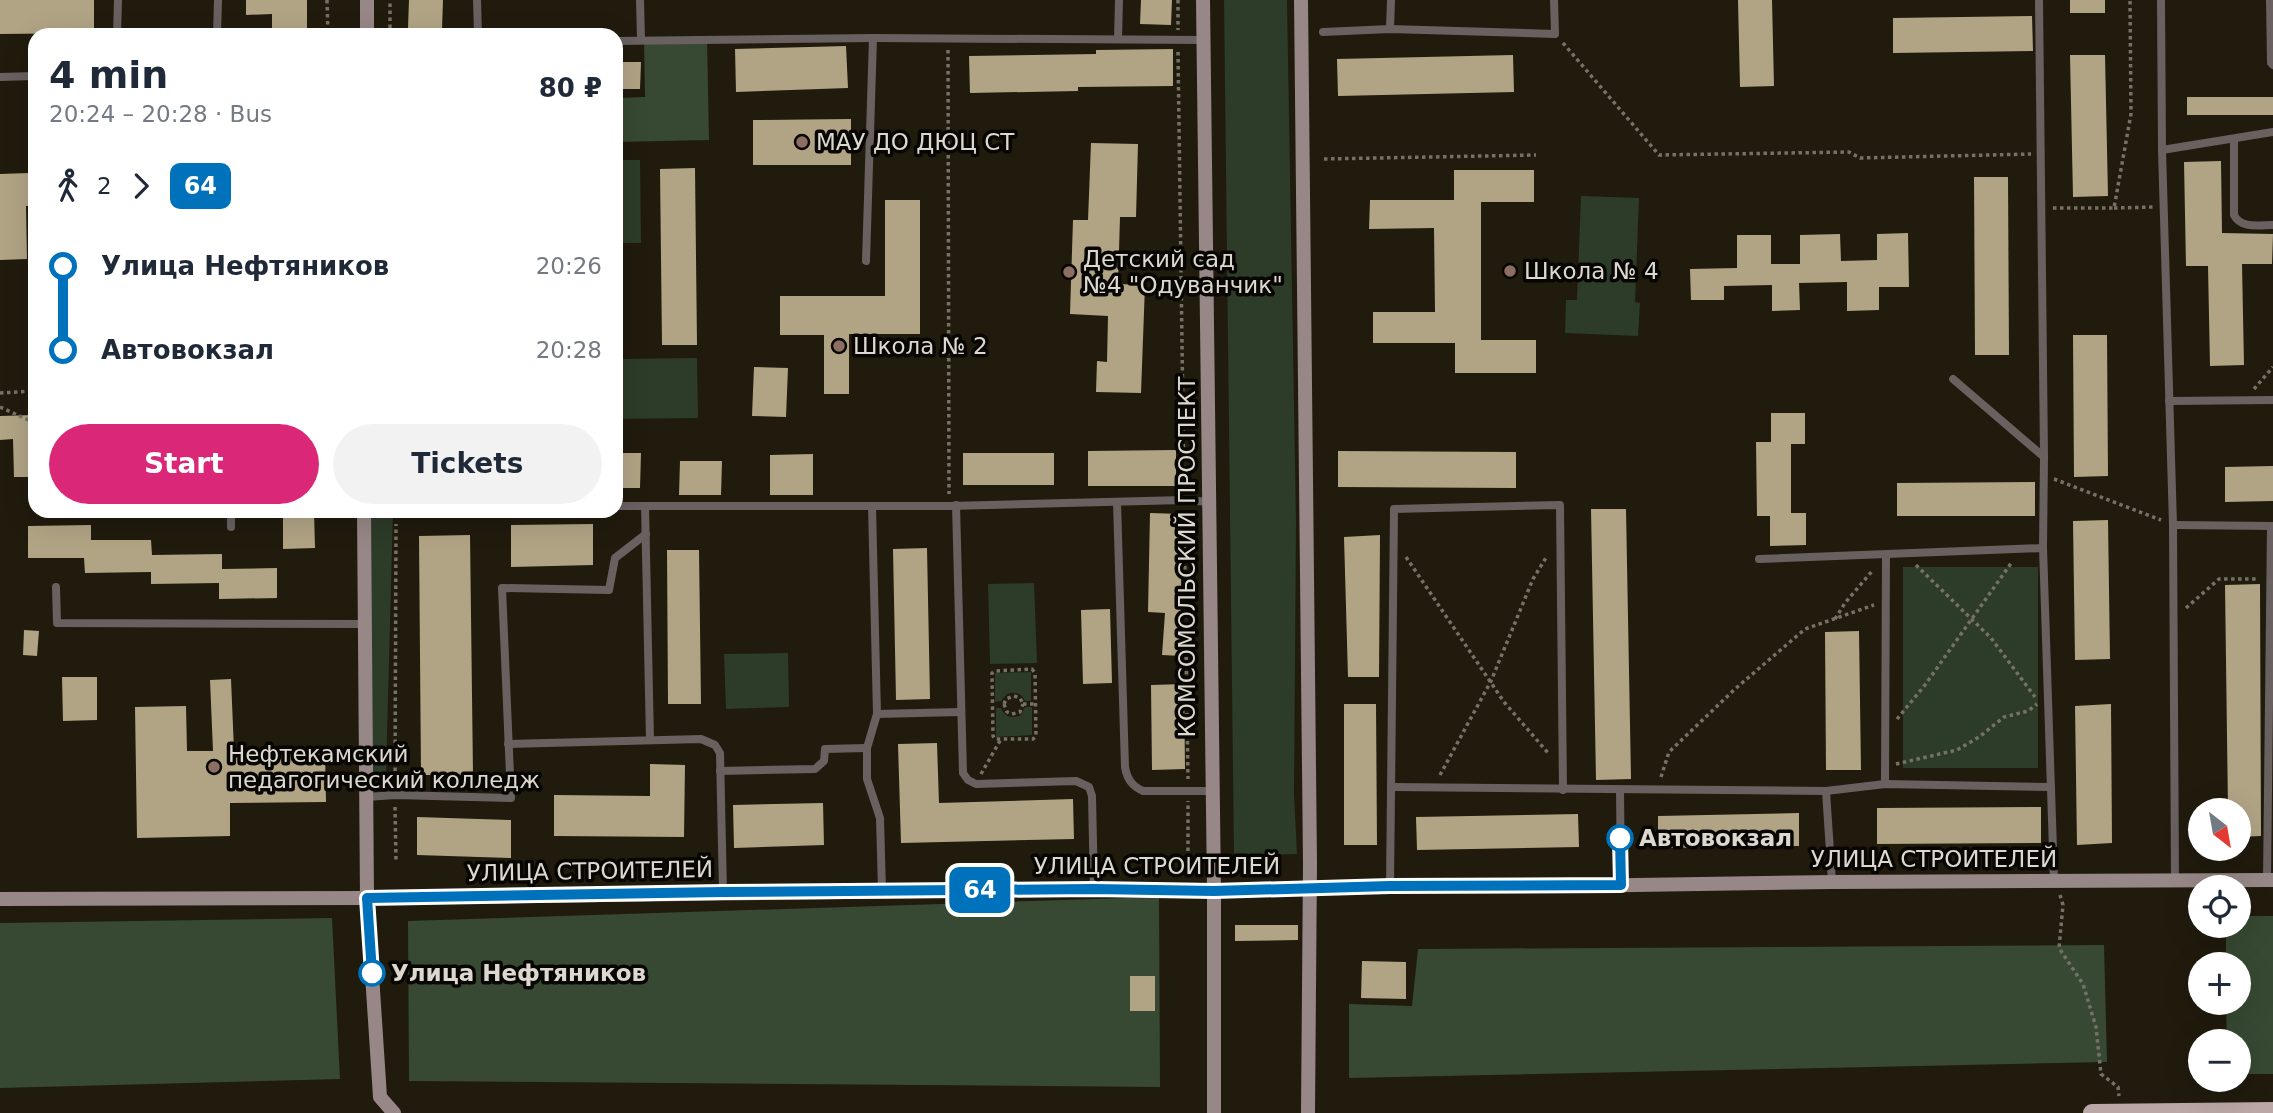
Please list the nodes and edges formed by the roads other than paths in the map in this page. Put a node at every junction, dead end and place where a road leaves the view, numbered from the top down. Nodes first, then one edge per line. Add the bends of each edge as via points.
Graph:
1 (118, 0) edge
2 (218, 0) edge
3 (367, 0) edge
4 (477, 0) edge
5 (640, 0) edge
6 (1119, 0) edge
7 (1203, 0) edge
8 (1301, 0) edge
9 (1391, 0) edge
10 (1554, 0) edge
11 (2039, 0) edge
12 (2161, 0) edge
13 (2270, 0) edge
14 (117, 28) edge
15 (217, 28) edge
16 (367, 28) edge
17 (478, 28) edge
18 (1390, 29) junction
19 (1323, 32) dead end
20 (873, 38) junction
21 (1118, 39) junction
22 (641, 40) junction
23 (1203, 40) junction
24 (623, 41) edge
25 (2273, 65) edge
26 (28, 76) edge
27 (0, 77) edge
28 (2273, 132) edge
29 (2234, 139) junction
30 (2162, 150) junction
31 (2273, 225) edge
32 (866, 261) dead end
33 (1952, 379) dead end
34 (2273, 400) edge
35 (2169, 401) junction
36 (2044, 457) junction
37 (1117, 502) junction
38 (1210, 502) junction
39 (623, 506) edge
40 (645, 506) junction
41 (872, 506) junction
42 (952, 506) junction
43 (230, 518) edge
44 (364, 518) edge
45 (2173, 525) junction
46 (2272, 526) edge
47 (231, 527) dead end
48 (646, 534) junction
49 (2043, 548) junction
50 (1886, 555) junction
51 (1759, 559) dead end
52 (57, 587) dead end
53 (365, 624) junction
54 (960, 712) junction
55 (877, 713) junction
56 (650, 740) junction
57 (508, 744) junction
58 (867, 748) junction
59 (720, 771) junction
60 (1885, 784) junction
61 (2051, 787) junction
62 (1391, 788) junction
63 (1563, 790) junction
64 (1620, 790) junction
65 (1212, 791) junction
66 (1826, 791) junction
67 (366, 797) junction
68 (2054, 880) junction
69 (2270, 880) edge
70 (2175, 881) junction
71 (1832, 882) junction
72 (1621, 885) junction
73 (1390, 886) junction
74 (1310, 888) junction
75 (1094, 889) junction
76 (882, 891) junction
77 (1214, 891) junction
78 (723, 892) junction
79 (367, 898) junction
80 (0, 900) edge
81 (2273, 1111) edge
82 (2245, 1112) edge
83 (394, 1113) edge
84 (1214, 1113) edge
85 (1308, 1113) edge
86 (2092, 1113) edge
87 (2120, 1113) edge

1 - 14 lane
2 - 15 lane
3 - 16 main road
4 - 17 lane
5 - 22 lane
6 - 21 lane
7 - 23 main road, КОМСОМОЛЬСКИЙ ПРОСПЕКТ
8 - 74 main road
9 - 18 lane
10 - 18 lane via 1555,34
11 - 36 lane
12 - 30 lane
13 - 25 lane
18 - 19 lane
20 - 21 lane
20 - 22 lane
20 - 32 lane
21 - 23 lane
22 - 24 lane
23 - 38 main road, КОМСОМОЛЬСКИЙ ПРОСПЕКТ
26 - 27 lane
28 - 29 lane
29 - 30 lane
29 - 31 lane via 2234,215 2244,225
30 - 35 lane
33 - 36 lane
34 - 35 lane
35 - 45 lane
36 - 49 lane
37 - 38 lane
37 - 42 lane
37 - 65 lane via 1127,776 1143,791
38 - 65 main road, КОМСОМОЛЬСКИЙ ПРОСПЕКТ
39 - 40 lane
40 - 41 lane
40 - 48 lane
41 - 42 lane
41 - 55 lane
42 - 54 lane
43 - 47 lane
44 - 53 main road
45 - 46 lane
45 - 70 lane
46 - 69 lane
48 - 56 lane
48 - 57 lane via 615,558 609,590 502,588
49 - 50 lane
49 - 61 lane
50 - 51 lane
50 - 60 lane
52 - 53 lane via 57,623
53 - 67 main road
54 - 55 lane
54 - 75 lane via 962,771 975,784 1085,784 1092,796
55 - 58 lane
56 - 57 lane
56 - 59 lane via 710,741 720,753
57 - 67 lane via 511,798
58 - 59 lane via 825,749 824,761 815,769
58 - 76 lane via 867,784 880,818
59 - 78 lane
60 - 61 lane
60 - 66 lane
61 - 68 lane
62 - 63 lane
62 - 63 lane via 1394,509 1560,505
62 - 73 lane
63 - 64 lane
64 - 66 lane
64 - 72 lane
65 - 77 main road, КОМСОМОЛЬСКИЙ ПРОСПЕКТ
66 - 71 lane
67 - 79 main road
68 - 70 main road, УЛИЦА СТРОИТЕЛЕЙ
68 - 71 main road, УЛИЦА СТРОИТЕЛЕЙ
69 - 70 main road, УЛИЦА СТРОИТЕЛЕЙ
71 - 72 main road, УЛИЦА СТРОИТЕЛЕЙ
72 - 73 main road, УЛИЦА СТРОИТЕЛЕЙ
73 - 74 main road, УЛИЦА СТРОИТЕЛЕЙ
74 - 77 main road, УЛИЦА СТРОИТЕЛЕЙ
74 - 85 main road
75 - 76 main road, УЛИЦА СТРОИТЕЛЕЙ
75 - 77 main road, УЛИЦА СТРОИТЕЛЕЙ
76 - 78 main road, УЛИЦА СТРОИТЕЛЕЙ
77 - 84 main road, КОМСОМОЛЬСКИЙ ПРОСПЕКТ
78 - 79 main road, УЛИЦА СТРОИТЕЛЕЙ
79 - 80 main road, УЛИЦА СТРОИТЕЛЕЙ
79 - 83 main road via 380,1097
81 - 82 main road
82 - 87 main road
86 - 87 main road

